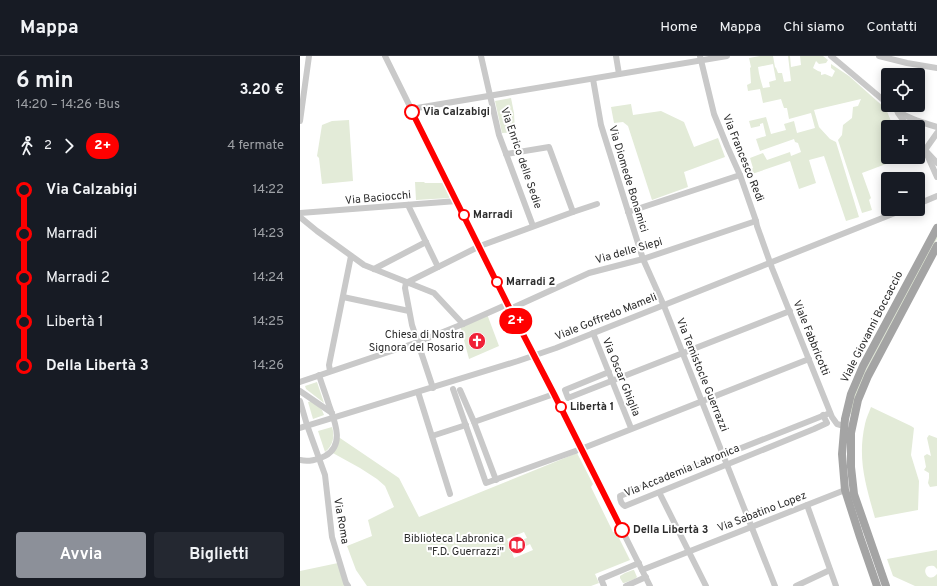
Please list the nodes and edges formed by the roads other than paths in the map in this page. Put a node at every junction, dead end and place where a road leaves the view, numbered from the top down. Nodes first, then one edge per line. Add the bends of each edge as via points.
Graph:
1 (310, 56) edge
2 (385, 56) edge
3 (481, 56) edge
4 (616, 56) edge
5 (727, 56) edge
6 (833, 56) edge
7 (879, 56) edge
8 (701, 58) edge
9 (937, 68) edge
10 (619, 74) junction
11 (593, 79) junction
12 (490, 96) junction
13 (881, 97) edge
14 (411, 109) junction
15 (897, 112) edge
16 (899, 112) edge
17 (903, 120) edge
18 (300, 121) edge
19 (937, 127) edge
20 (937, 133) edge
21 (925, 150) junction
22 (506, 154) junction
23 (937, 163) edge
24 (740, 175) junction
25 (937, 177) edge
26 (937, 196) edge
27 (457, 201) junction
28 (925, 201) edge
29 (597, 204) dead end
30 (408, 205) junction
31 (573, 212) junction
32 (628, 212) junction
33 (302, 216) edge
34 (887, 216) edge
35 (756, 221) junction
36 (534, 226) junction
37 (937, 228) edge
38 (426, 242) junction
39 (480, 246) junction
40 (937, 246) edge
41 (351, 256) junction
42 (643, 259) junction
43 (770, 262) junction
44 (438, 266) junction
45 (374, 269) junction
46 (406, 283) junction
47 (343, 297) junction
48 (663, 305) junction
49 (509, 307) junction
50 (409, 311) junction
51 (790, 311) junction
52 (463, 324) junction
53 (593, 333) junction
54 (418, 342) junction
55 (683, 353) junction
56 (534, 355) junction
57 (809, 359) junction
58 (330, 371) junction
59 (608, 372) junction
60 (320, 375) junction
61 (612, 381) junction
62 (300, 382) edge
63 (433, 388) junction
64 (453, 389) dead end
65 (460, 390) dead end
66 (300, 391) edge
67 (418, 392) junction
68 (554, 394) junction
69 (300, 401) edge
70 (702, 401) junction
71 (830, 413) junction
72 (333, 415) junction
73 (823, 415) junction
74 (834, 420) junction
75 (474, 422) junction
76 (827, 423) junction
77 (307, 425) junction
78 (466, 425) junction
79 (848, 426) junction
80 (300, 428) edge
81 (631, 428) junction
82 (432, 436) junction
83 (581, 449) junction
84 (723, 455) junction
85 (319, 459) junction
86 (300, 460) edge
87 (727, 464) junction
88 (496, 480) junction
89 (849, 489) junction
90 (450, 494) dead end
91 (660, 494) dead end
92 (806, 505) junction
93 (752, 527) junction
94 (688, 551) junction
95 (641, 566) junction
96 (830, 570) junction
97 (646, 578) junction
98 (348, 586) edge
99 (604, 586) edge
100 (626, 586) edge
101 (650, 586) edge
102 (706, 586) edge
103 (775, 586) edge
104 (796, 586) edge
105 (836, 586) edge
106 (877, 586) edge
107 (886, 586) edge

1 - 18 street
2 - 14 street
3 - 12 street, Via Enrico delle Sedie
4 - 10 street
5 - 8 street
6 - 13 street
7 - 9 street
8 - 10 street
8 - 24 street, Via Francesco Redi via 714,114
10 - 11 street
11 - 12 street
11 - 32 street, Via Diomede Bonamici via 600,119
12 - 14 street
12 - 22 street, Via Enrico delle Sedie
14 - 27 street
15 - 17 street
16 - 19 street
20 - 21 street
21 - 23 street
21 - 25 street
22 - 31 street via 549,147
22 - 36 street, Via Enrico delle Sedie
24 - 32 street
24 - 35 street, Via Francesco Redi
26 - 28 street
27 - 30 street, Via Baciocchi
27 - 39 street
29 - 31 street
30 - 33 street, Via Baciocchi
30 - 38 street
31 - 36 street
32 - 42 street, Via Diomede Bonamici
33 - 41 street via 316,231
34 - 43 street, Viale Goffredo Mameli
35 - 42 street, Via delle Siepi
35 - 43 street, Via Francesco Redi
36 - 39 street
37 - 79 main road, Viale Giovanni Boccaccio via 859,374 849,399
38 - 44 street
38 - 45 street
39 - 44 street
39 - 49 street
40 - 79 main road, Viale Giovanni Boccaccio via 868,376
41 - 45 street
41 - 47 street
42 - 48 street, Via Diomede Bonamici
42 - 49 street, Via delle Siepi via 584,274
43 - 48 street, Viale Goffredo Mameli
43 - 51 street, Viale Fabbricotti
44 - 46 street
45 - 46 street
46 - 50 street
46 - 52 street via 434,293
47 - 50 street
47 - 58 street via 328,365
48 - 53 street, Viale Goffredo Mameli
48 - 55 street, Via Temistocle Guerrazzi
49 - 52 street, Via delle Siepi
49 - 56 street
50 - 54 street
51 - 55 street
51 - 57 street, Viale Fabbricotti
52 - 54 street, Via delle Siepi
53 - 56 street, Viale Goffredo Mameli
53 - 59 street, Via Oscar Ghiglia
54 - 58 street, Via delle Siepi
54 - 63 street
55 - 61 street
55 - 70 street, Via Temistocle Guerrazzi
56 - 63 street, Viale Goffredo Mameli
56 - 68 street
57 - 70 street
57 - 71 street, Viale Fabbricotti
58 - 60 street, Via delle Siepi
59 - 61 street, Via Oscar Ghiglia
59 - 61 street via 565,390 568,398
60 - 62 street, Via delle Siepi
60 - 72 street
61 - 81 street, Via Oscar Ghiglia
63 - 67 street, Viale Goffredo Mameli
64 - 78 street
65 - 75 street
66 - 72 street
67 - 72 street, Viale Goffredo Mameli
67 - 82 street
68 - 75 street
68 - 83 street
69 - 77 street, Via Roma
70 - 81 street
70 - 84 street, Via Temistocle Guerrazzi
71 - 73 street, Via Accademia Labronica
71 - 74 street, Viale Fabbricotti
72 - 77 street, Viale Goffredo Mameli
72 - 85 street via 337,439 331,452
73 - 76 street
73 - 84 street, Via Accademia Labronica
74 - 76 street, Via Accademia Labronica
74 - 79 street via 838,424
75 - 88 street
76 - 87 street, Via Accademia Labronica
77 - 80 street, Viale Goffredo Mameli
77 - 85 street, Via Roma
78 - 82 street
78 - 88 street via 486,483
79 - 89 main road, Viale Giovanni Boccaccio via 851,440
81 - 83 street
82 - 90 street
83 - 88 street
83 - 95 street
84 - 87 street, Via Temistocle Guerrazzi
84 - 87 street, Via Accademia Labronica via 620,496 620,500 625,506
85 - 86 street
85 - 98 street, Via Roma via 325,479 332,537
87 - 93 street, Via Temistocle Guerrazzi
89 - 92 street, Via Sabatino Lopez
89 - 106 main road, Viale Giovanni Boccaccio via 860,537
89 - 107 main road, Viale Giovanni Boccaccio via 856,501
91 - 94 street
92 - 93 street, Via Sabatino Lopez
92 - 96 street
93 - 94 street, Via Sabatino Lopez
93 - 103 street, Via Temistocle Guerrazzi
94 - 95 street, Via Sabatino Lopez
94 - 102 street
95 - 97 street
95 - 99 street, Via Sabatino Lopez via 601,579
96 - 104 street
96 - 105 street
97 - 100 street
97 - 101 street

